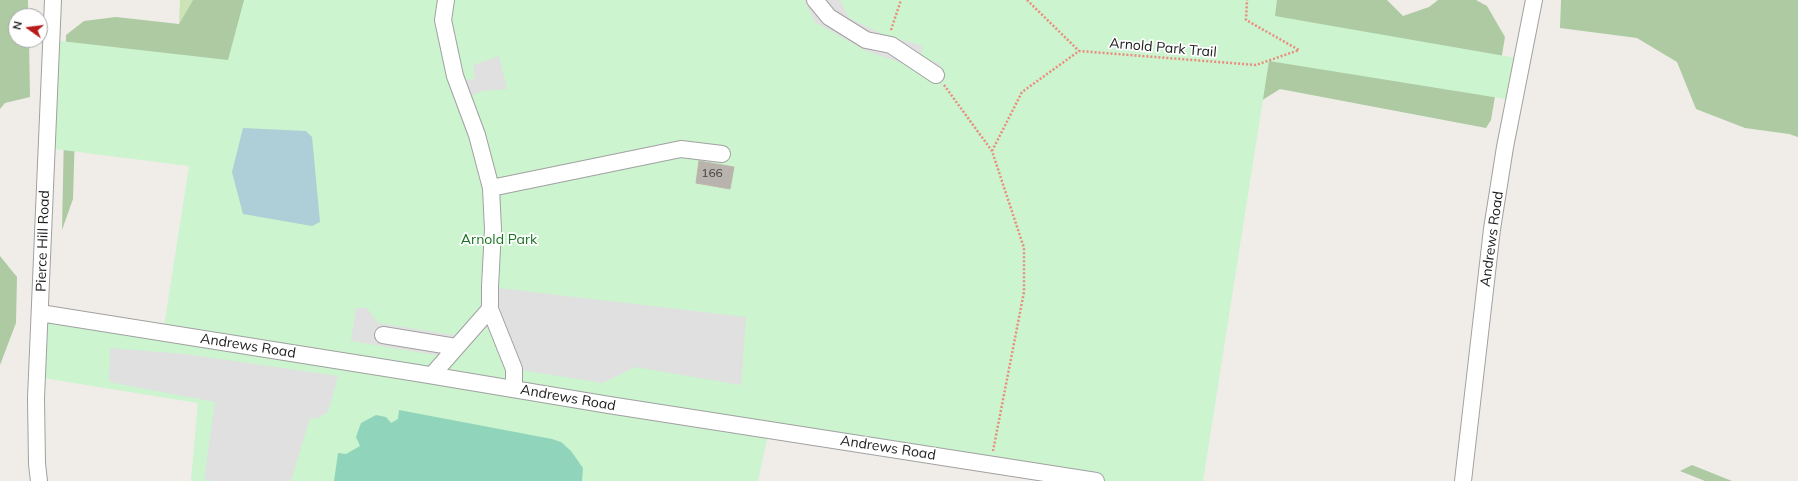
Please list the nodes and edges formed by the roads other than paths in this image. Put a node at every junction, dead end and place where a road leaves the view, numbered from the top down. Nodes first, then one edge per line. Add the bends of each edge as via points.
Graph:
1 (53, 0) edge
2 (446, 0) edge
3 (815, 0) edge
4 (1534, 0) edge
5 (936, 75) road end
6 (722, 154) dead end
7 (491, 188) junction
8 (490, 308) junction
9 (40, 313) junction
10 (383, 335) dead end
11 (456, 347) junction
12 (432, 375) junction
13 (514, 389) junction
14 (39, 481) edge
15 (1096, 481) edge
16 (1463, 481) edge

1 - 9 street, Pierce Hill Road
2 - 7 street via 443,20 455,76 477,135
3 - 5 street via 829,17 866,40 891,45
4 - 16 street, Andrews Road via 1505,147 1492,229
6 - 7 street via 681,149
7 - 8 street via 493,229
8 - 11 street
8 - 13 street via 514,369
9 - 12 street, Andrews Road
9 - 14 street, Pierce Hill Road via 36,398
10 - 11 street
11 - 12 street
12 - 13 street, Andrews Road
13 - 15 street, Andrews Road

